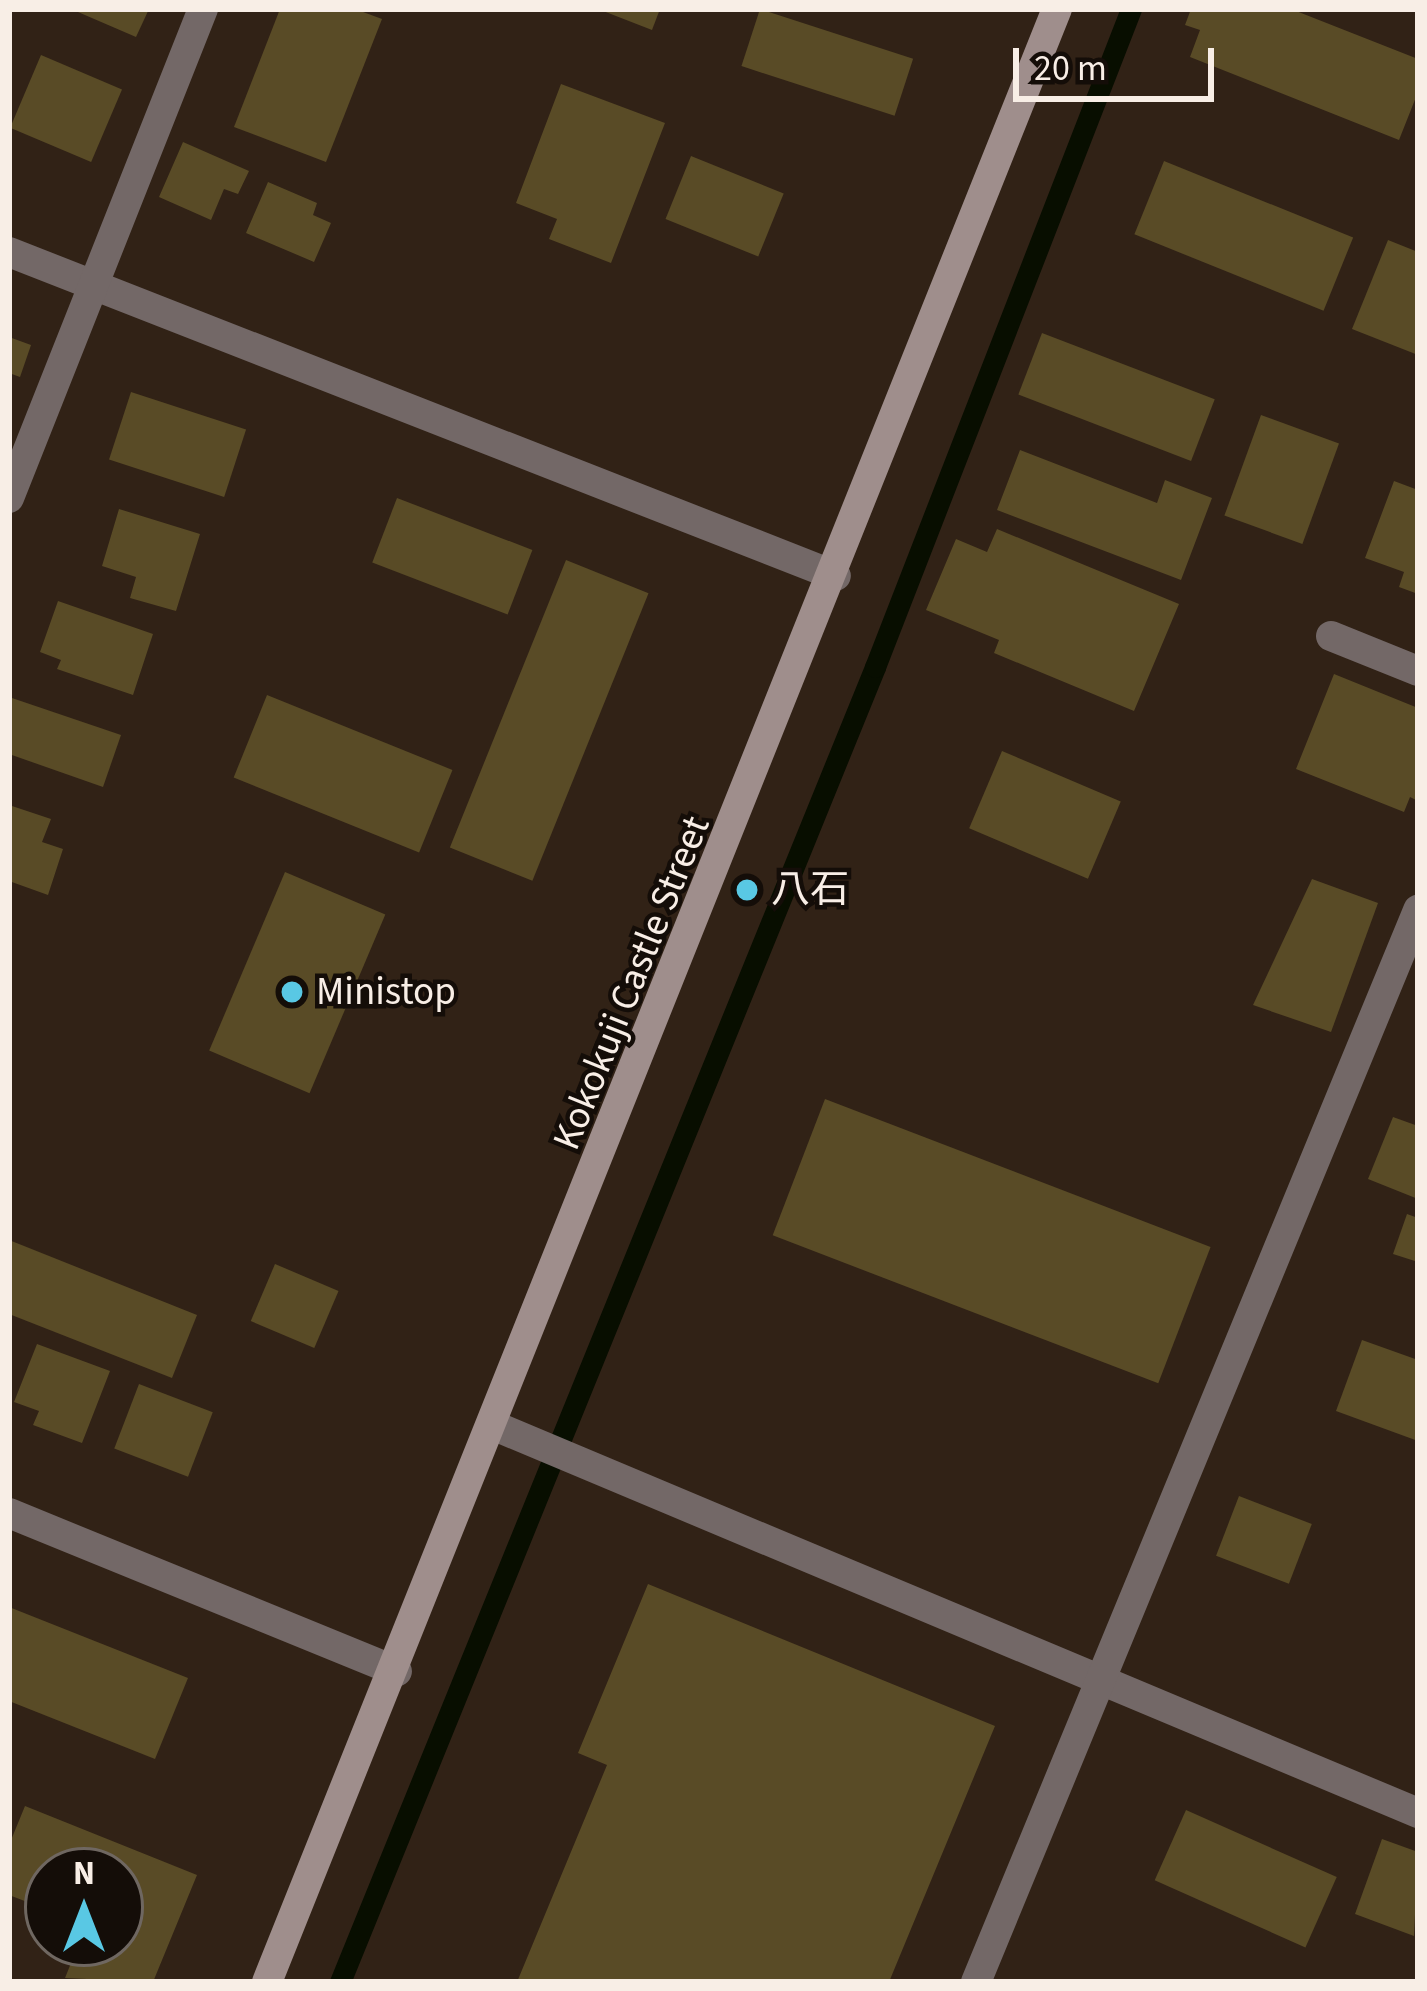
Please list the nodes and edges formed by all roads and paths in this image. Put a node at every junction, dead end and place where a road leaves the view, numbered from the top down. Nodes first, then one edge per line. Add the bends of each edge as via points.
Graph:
1 (203, 9) edge
2 (1057, 9) edge
3 (9, 252) edge
4 (94, 287) junction
5 (9, 498) edge
6 (836, 576) junction
7 (1331, 635) dead end
8 (1418, 670) edge
9 (1416, 923) edge
10 (506, 1431) junction
11 (9, 1513) edge
12 (398, 1671) junction
13 (1105, 1682) junction
14 (1418, 1813) edge
15 (267, 1982) edge
16 (976, 1982) edge

1 - 4 street
2 - 6 main road, Kokokuji Castle Street
3 - 4 street
4 - 5 street
4 - 6 street
6 - 10 main road, Kokokuji Castle Street
7 - 8 street
9 - 13 street
10 - 12 main road, Kokokuji Castle Street
10 - 13 street
11 - 12 street
12 - 15 main road, Kokokuji Castle Street
13 - 14 street
13 - 16 street

